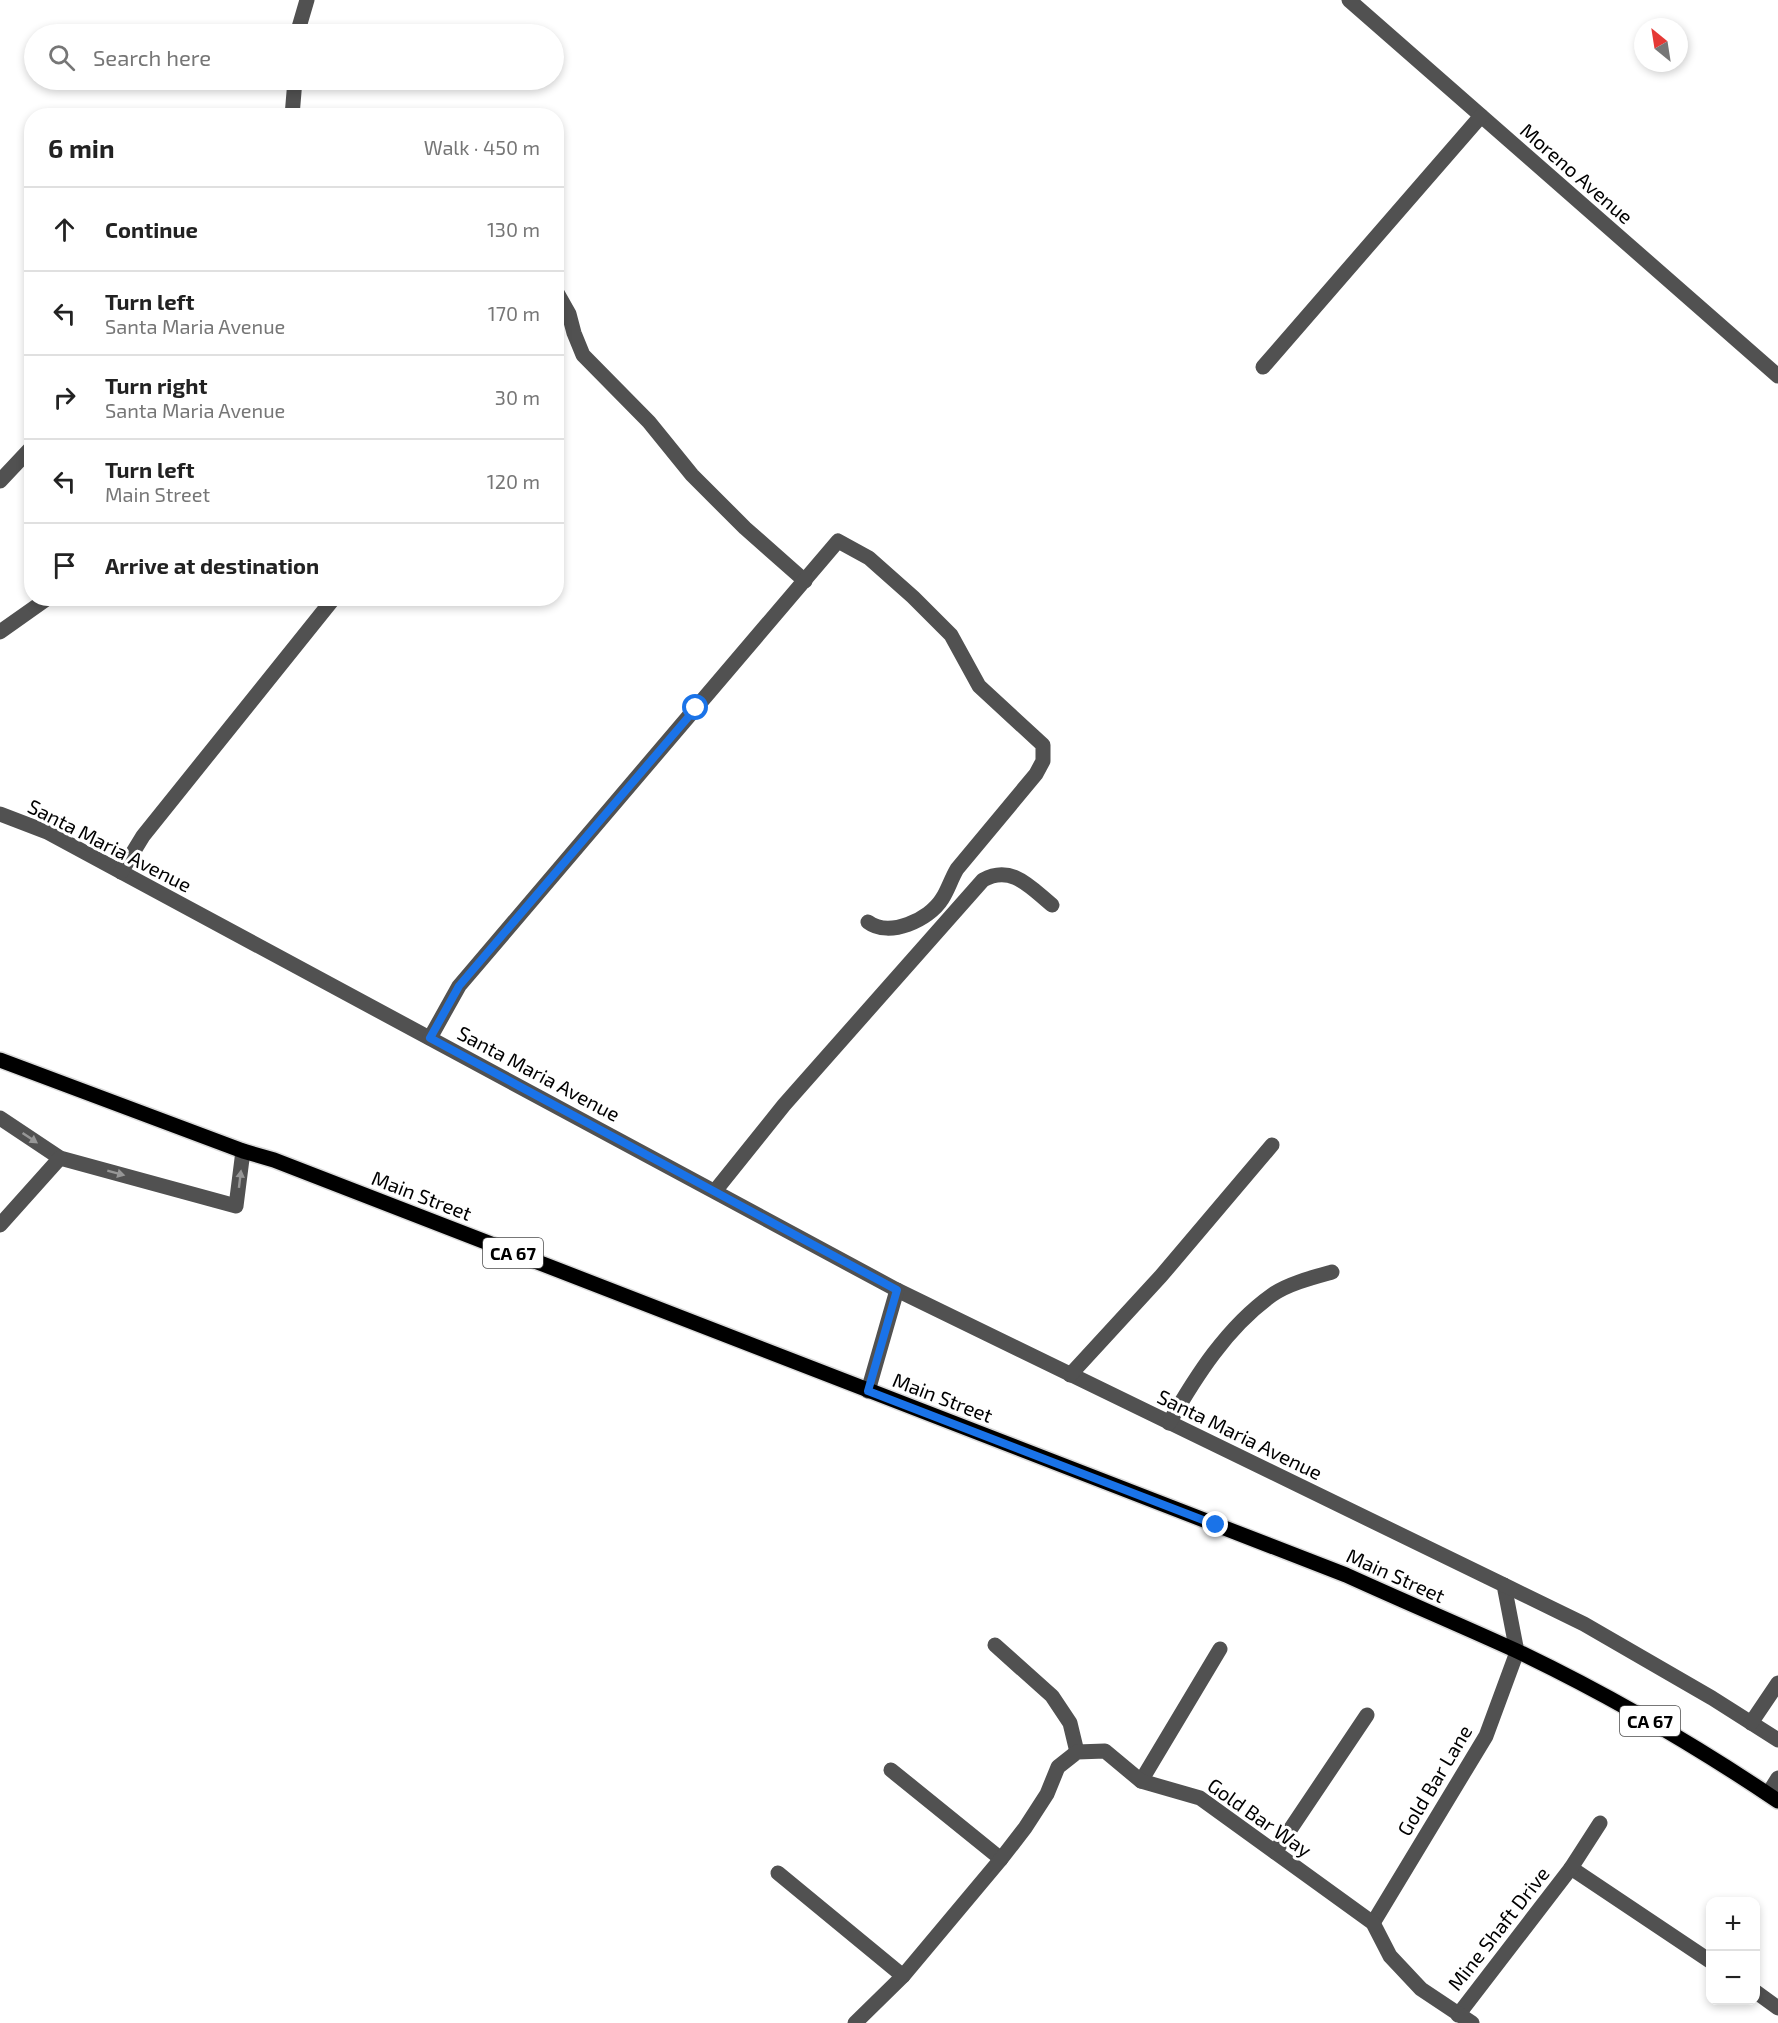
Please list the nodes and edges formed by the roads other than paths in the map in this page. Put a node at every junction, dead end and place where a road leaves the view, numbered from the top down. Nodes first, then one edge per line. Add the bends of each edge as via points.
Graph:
1 (307, 0) edge
2 (1349, 0) edge
3 (300, 24) edge
4 (294, 90) edge
5 (293, 108) edge
6 (1481, 116) junction
7 (564, 305) edge
8 (1263, 367) dead end
9 (1778, 376) edge
10 (24, 456) edge
11 (0, 481) edge
12 (805, 580) junction
13 (37, 606) edge
14 (328, 606) edge
15 (0, 632) edge
16 (0, 814) edge
17 (121, 872) junction
18 (1052, 905) dead end
19 (868, 922) dead end
20 (430, 1038) junction
21 (0, 1060) edge
22 (0, 1118) edge
23 (1272, 1145) dead end
24 (243, 1151) junction
25 (60, 1158) junction
26 (715, 1191) junction
27 (0, 1225) edge
28 (1332, 1272) dead end
29 (897, 1290) junction
30 (1070, 1375) junction
31 (868, 1391) junction
32 (1169, 1423) junction
33 (1504, 1585) junction
34 (995, 1645) dead end
35 (1220, 1649) dead end
36 (1517, 1652) junction
37 (1778, 1683) edge
38 (1366, 1715) dead end
39 (1751, 1723) junction
40 (1778, 1740) edge
41 (1077, 1752) junction
42 (891, 1770) dead end
43 (1778, 1778) edge
44 (1141, 1781) junction
45 (1773, 1797) edge
46 (1600, 1823) dead end
47 (1275, 1852) junction
48 (1001, 1859) junction
49 (1571, 1868) junction
50 (778, 1873) dead end
51 (1372, 1923) junction
52 (1706, 1958) edge
53 (903, 1976) junction
54 (1760, 1995) edge
55 (1778, 2008) edge
56 (1458, 2014) junction
57 (855, 2023) edge
58 (1472, 2023) edge

1 - 3 street
2 - 6 street, Moreno Avenue
4 - 5 street
6 - 8 street
6 - 9 street, Moreno Avenue
7 - 12 street via 584,355 649,422 692,475
10 - 11 street
12 - 19 street via 838,542 869,558 951,635 979,686 1043,745 1043,761 1036,774 957,869 939,904 900,926 885,929
12 - 20 street via 459,986
13 - 15 street
14 - 17 street via 143,836
16 - 17 street, Santa Maria Avenue via 47,832
17 - 20 street, Santa Maria Avenue
18 - 26 street via 1017,878 1003,873 983,880 784,1105
20 - 26 street, Santa Maria Avenue
21 - 24 main road, Main Street / CA 67
22 -> 25 street
23 - 30 street via 1161,1276
25 -> 24 street via 236,1206
24 - 31 main road, Main Street / CA 67
25 - 27 street
26 - 29 street, Santa Maria Avenue
28 - 32 street via 1273,1294 1228,1334
29 - 30 street, Santa Maria Avenue
29 - 31 street
30 - 32 street, Santa Maria Avenue
31 - 36 main road, Main Street / CA 67 via 1346,1575
32 - 33 street, Santa Maria Avenue
33 - 36 street
33 - 39 street, Santa Maria Avenue via 1584,1624
34 - 41 street via 1052,1696 1070,1723
35 - 44 street
36 - 45 main road, Main Street / CA 67 via 1599,1692
36 - 51 street, Gold Bar Lane via 1486,1736
37 - 39 street
38 - 47 street
39 - 40 street, Santa Maria Avenue
41 - 44 street, Gold Bar Way via 1105,1751
41 - 48 street via 1058,1767 1047,1794
42 - 48 street
43 - 45 street
44 - 47 street, Gold Bar Way via 1200,1798
46 - 49 street, Mine Shaft Drive
47 - 51 street, Gold Bar Way
48 - 53 street
49 - 52 street, Mine Shaft Drive
49 - 56 street, Mine Shaft Drive
50 - 53 street
51 - 56 street, Gold Bar Way via 1390,1956 1421,1989
53 - 57 street
54 - 55 street
56 - 58 street, Gold Bar Way

